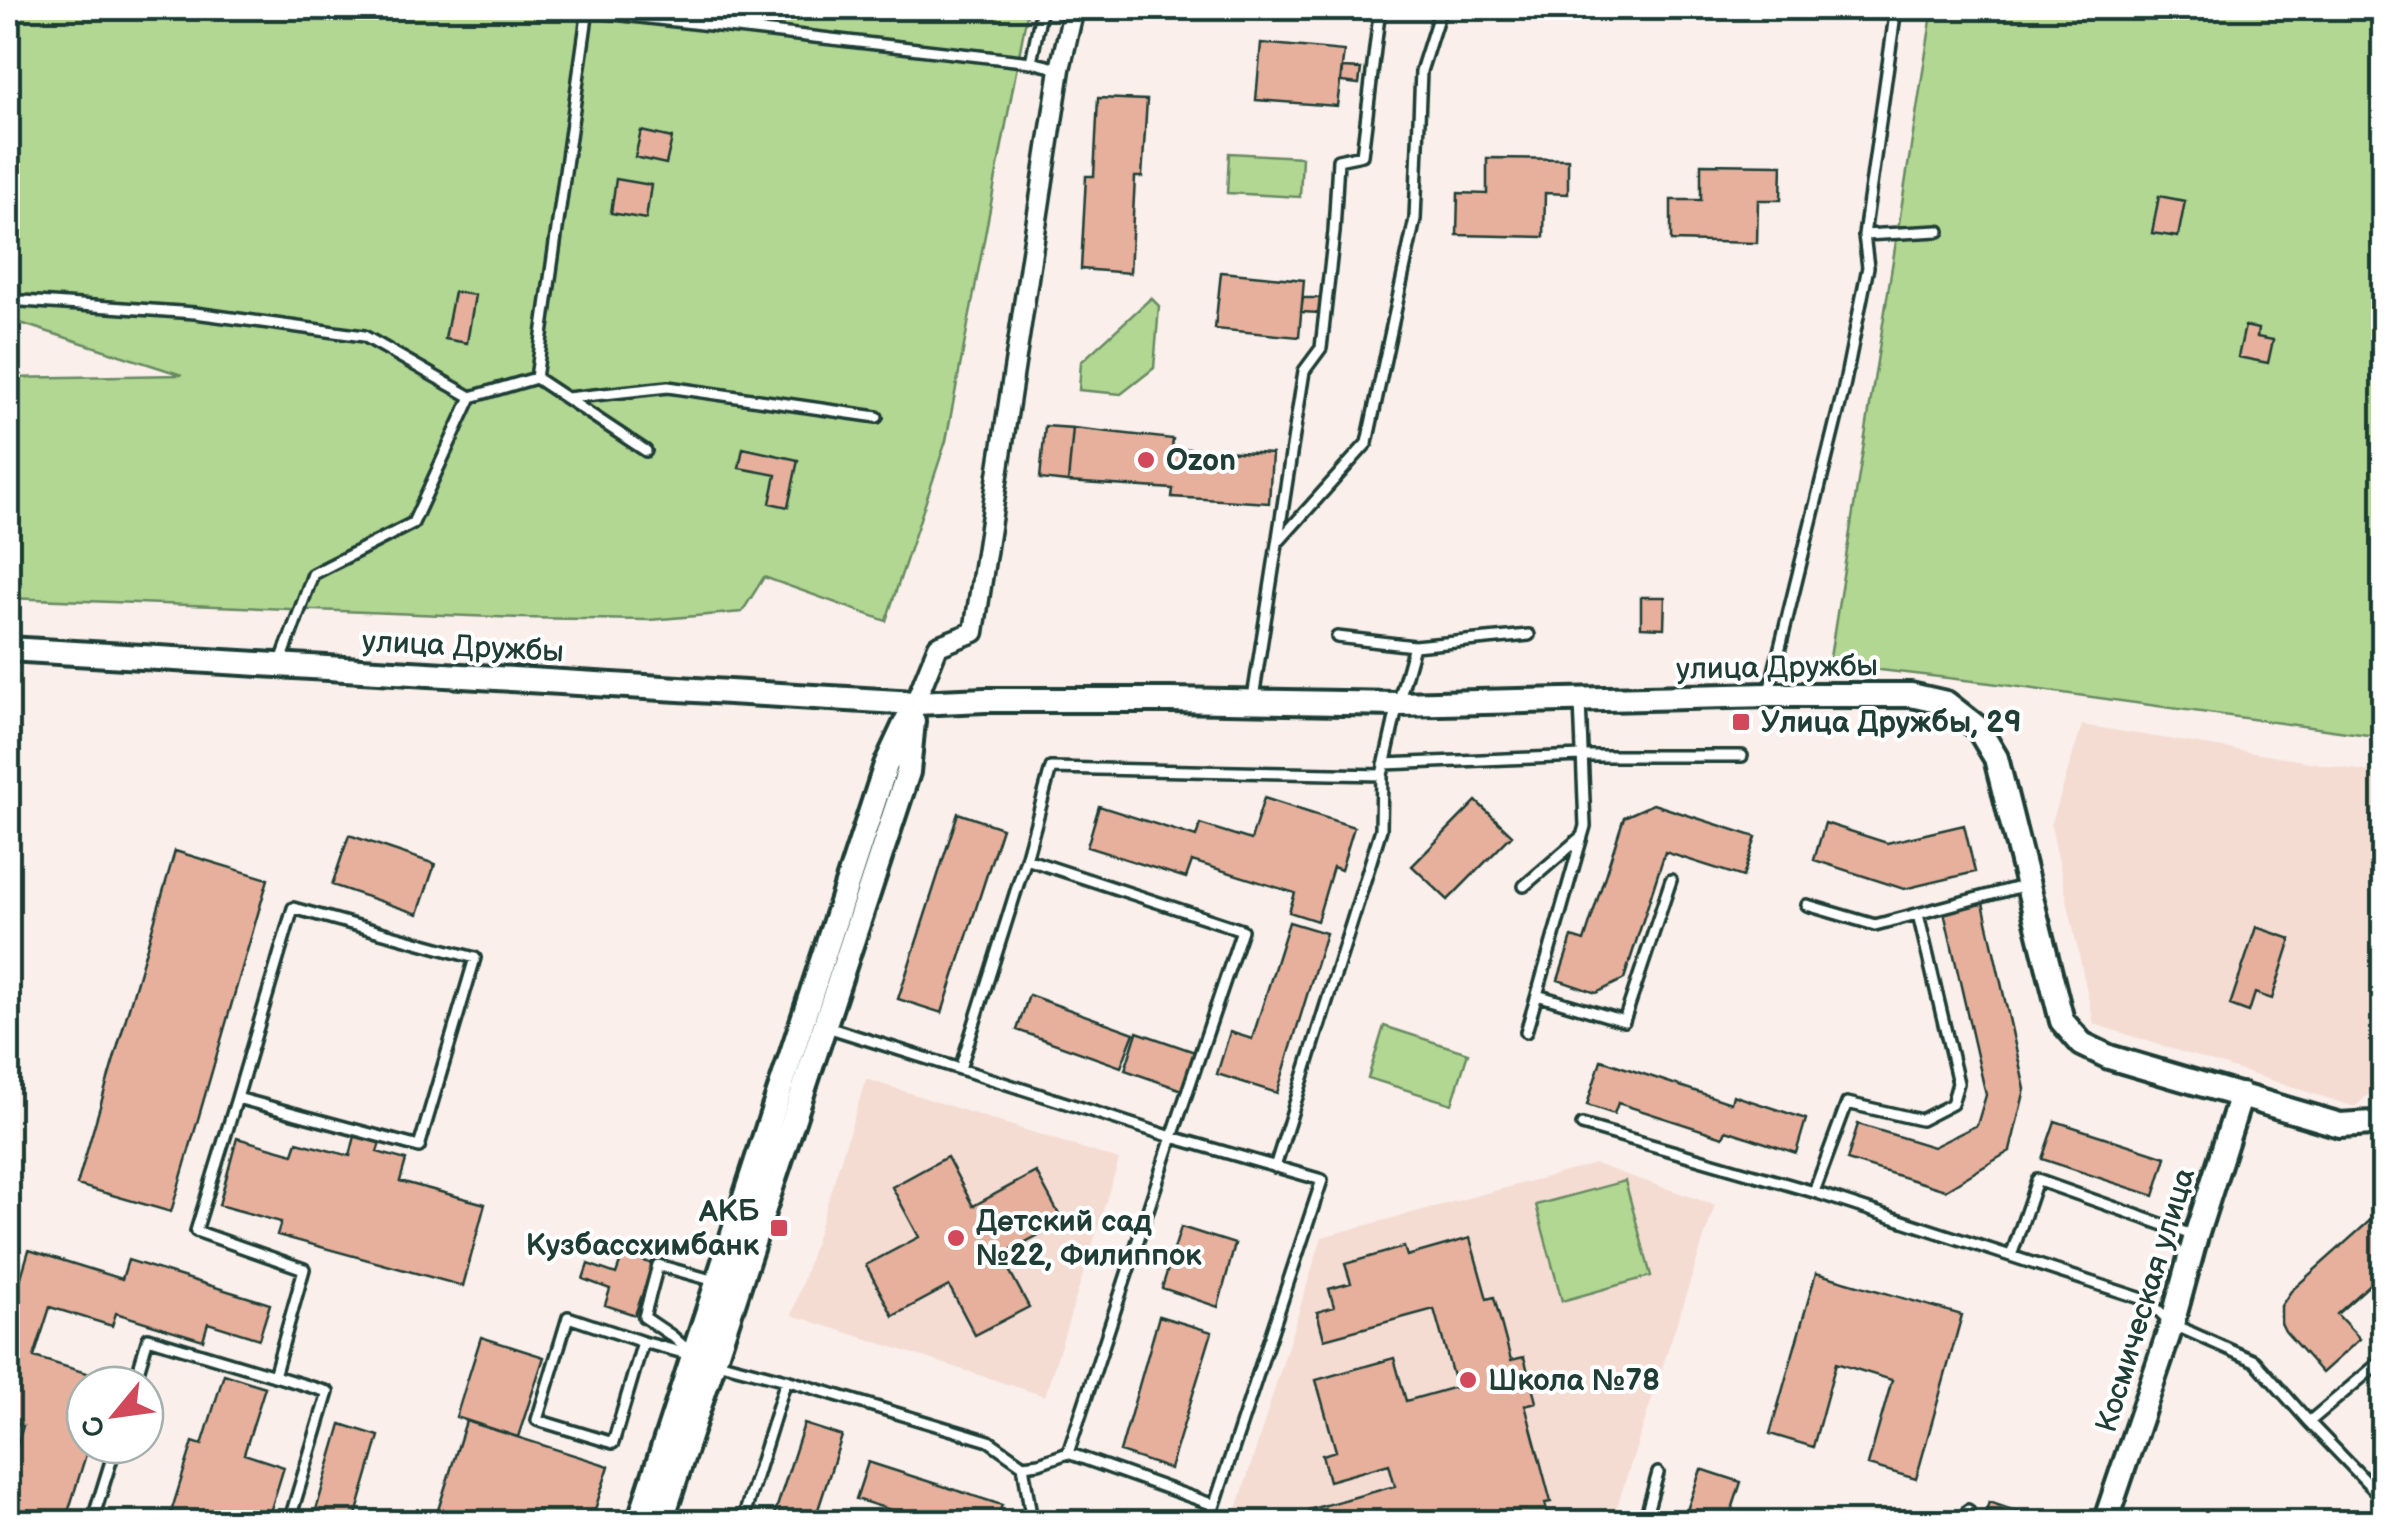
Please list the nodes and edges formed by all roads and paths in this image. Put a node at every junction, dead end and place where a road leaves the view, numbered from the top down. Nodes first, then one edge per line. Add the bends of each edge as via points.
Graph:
1 (1042, 8) edge
2 (1074, 8) edge
3 (1380, 8) edge
4 (1441, 8) edge
5 (1896, 8) edge
6 (588, 9) edge
7 (1032, 62) junction
8 (1060, 69) junction
9 (1939, 231) dead end
10 (1864, 235) junction
11 (8, 300) edge
12 (536, 378) junction
13 (472, 397) junction
14 (567, 398) junction
15 (876, 417) dead end
16 (646, 451) dead end
17 (1278, 542) junction
18 (1529, 635) dead end
19 (1337, 637) dead end
20 (1414, 646) junction
21 (8, 649) edge
22 (280, 665) junction
23 (1768, 695) junction
24 (1253, 700) junction
25 (1580, 701) junction
26 (916, 703) junction
27 (1398, 704) junction
28 (1582, 756) junction
29 (1742, 756) dead end
30 (1383, 770) junction
31 (1583, 835) junction
32 (1026, 858) junction
33 (1671, 880) dead end
34 (2028, 884) junction
35 (1524, 886) dead end
36 (1808, 905) dead end
37 (1918, 914) junction
38 (1537, 995) junction
39 (824, 1026) junction
40 (1526, 1032) dead end
41 (960, 1070) junction
42 (2241, 1095) junction
43 (237, 1098) junction
44 (2384, 1119) edge
45 (1582, 1125) dead end
46 (1172, 1137) junction
47 (1275, 1167) junction
48 (1814, 1192) junction
49 (2196, 1236) junction
50 (2011, 1256) junction
51 (718, 1282) junction
52 (2172, 1324) junction
53 (2384, 1340) edge
54 (643, 1342) junction
55 (704, 1358) junction
56 (140, 1365) edge
57 (274, 1376) junction
58 (786, 1380) junction
59 (2309, 1422) junction
60 (1068, 1453) junction
61 (110, 1465) edge
62 (1023, 1465) junction
63 (1658, 1473) dead end
64 (2384, 1500) edge
65 (1214, 1505) junction
66 (1968, 1510) dead end
67 (92, 1522) edge
68 (289, 1522) edge
69 (639, 1522) edge
70 (661, 1522) edge
71 (742, 1522) edge
72 (1032, 1522) edge
73 (1209, 1522) edge
74 (1644, 1522) edge
75 (1964, 1522) edge
76 (2105, 1522) edge

1 - 7 lane
2 - 8 street
3 - 17 lane via 1362,155 1338,160 1321,348 1304,371
4 - 17 lane via 1421,71 1415,218 1367,443
5 - 10 lane
6 - 7 lane
6 - 12 lane
7 - 8 lane
8 - 26 street via 974,632 938,646
9 - 10 lane
10 - 23 lane via 1868,267 1843,392
11 - 13 lane via 364,336
12 - 13 lane
12 - 14 lane
13 - 22 lane via 413,523 313,574
14 - 15 lane via 668,388
14 - 16 lane
17 - 24 lane
18 - 20 lane
19 - 20 lane
20 - 27 lane
21 - 22 street, улица Дружбы
22 - 26 street, улица Дружбы
23 - 25 street, улица Дружбы
23 - 34 street, улица Дружбы via 1911,695 1946,703 1978,728 1996,758
24 - 26 street, улица Дружбы
24 - 27 street, улица Дружбы
25 - 27 street, улица Дружбы
25 - 28 lane
26 - 39 street via 908,772
26 - 51 street via 886,765
27 - 30 lane
28 - 29 lane
28 - 30 lane
28 - 31 lane
30 - 32 lane via 1051,768
30 - 47 lane via 1381,830
31 - 35 lane
31 - 38 lane
32 - 41 lane
32 - 46 lane via 1242,930
33 - 38 lane via 1624,1022
34 - 37 lane
34 - 42 street, улица Дружбы via 2062,1021 2082,1044
36 - 37 lane via 1875,925
37 - 48 lane via 1958,1083 1952,1104 1921,1120 1848,1103
38 - 40 lane
39 - 41 lane
39 - 55 street
41 - 46 lane
42 - 44 street, улица Дружбы via 2340,1124
42 - 49 street, Космическая улица
43 - 43 lane via 420,1146 475,958 293,908
43 - 57 lane via 196,1231 304,1269
45 - 48 lane
46 - 47 lane
46 - 60 lane
47 - 65 lane via 1322,1180
48 - 50 lane
49 - 50 lane via 2037,1180
49 - 52 street, Космическая улица
50 - 52 lane via 2149,1301
51 - 55 street
51 - 55 lane via 658,1266 644,1317
52 - 59 lane via 2256,1361
52 - 76 street, Космическая улица
53 - 59 lane via 2380,1362
54 - 54 lane via 568,1318 537,1420 613,1443
54 - 55 lane
55 - 58 lane
55 - 69 street
55 - 70 street
56 - 57 lane via 148,1338
57 - 68 lane via 328,1392
58 - 62 lane via 989,1442
58 - 71 lane
59 - 64 lane
60 - 62 lane
60 - 65 lane
61 - 67 lane
62 - 72 lane
63 - 74 lane
65 - 73 lane
66 - 75 lane

